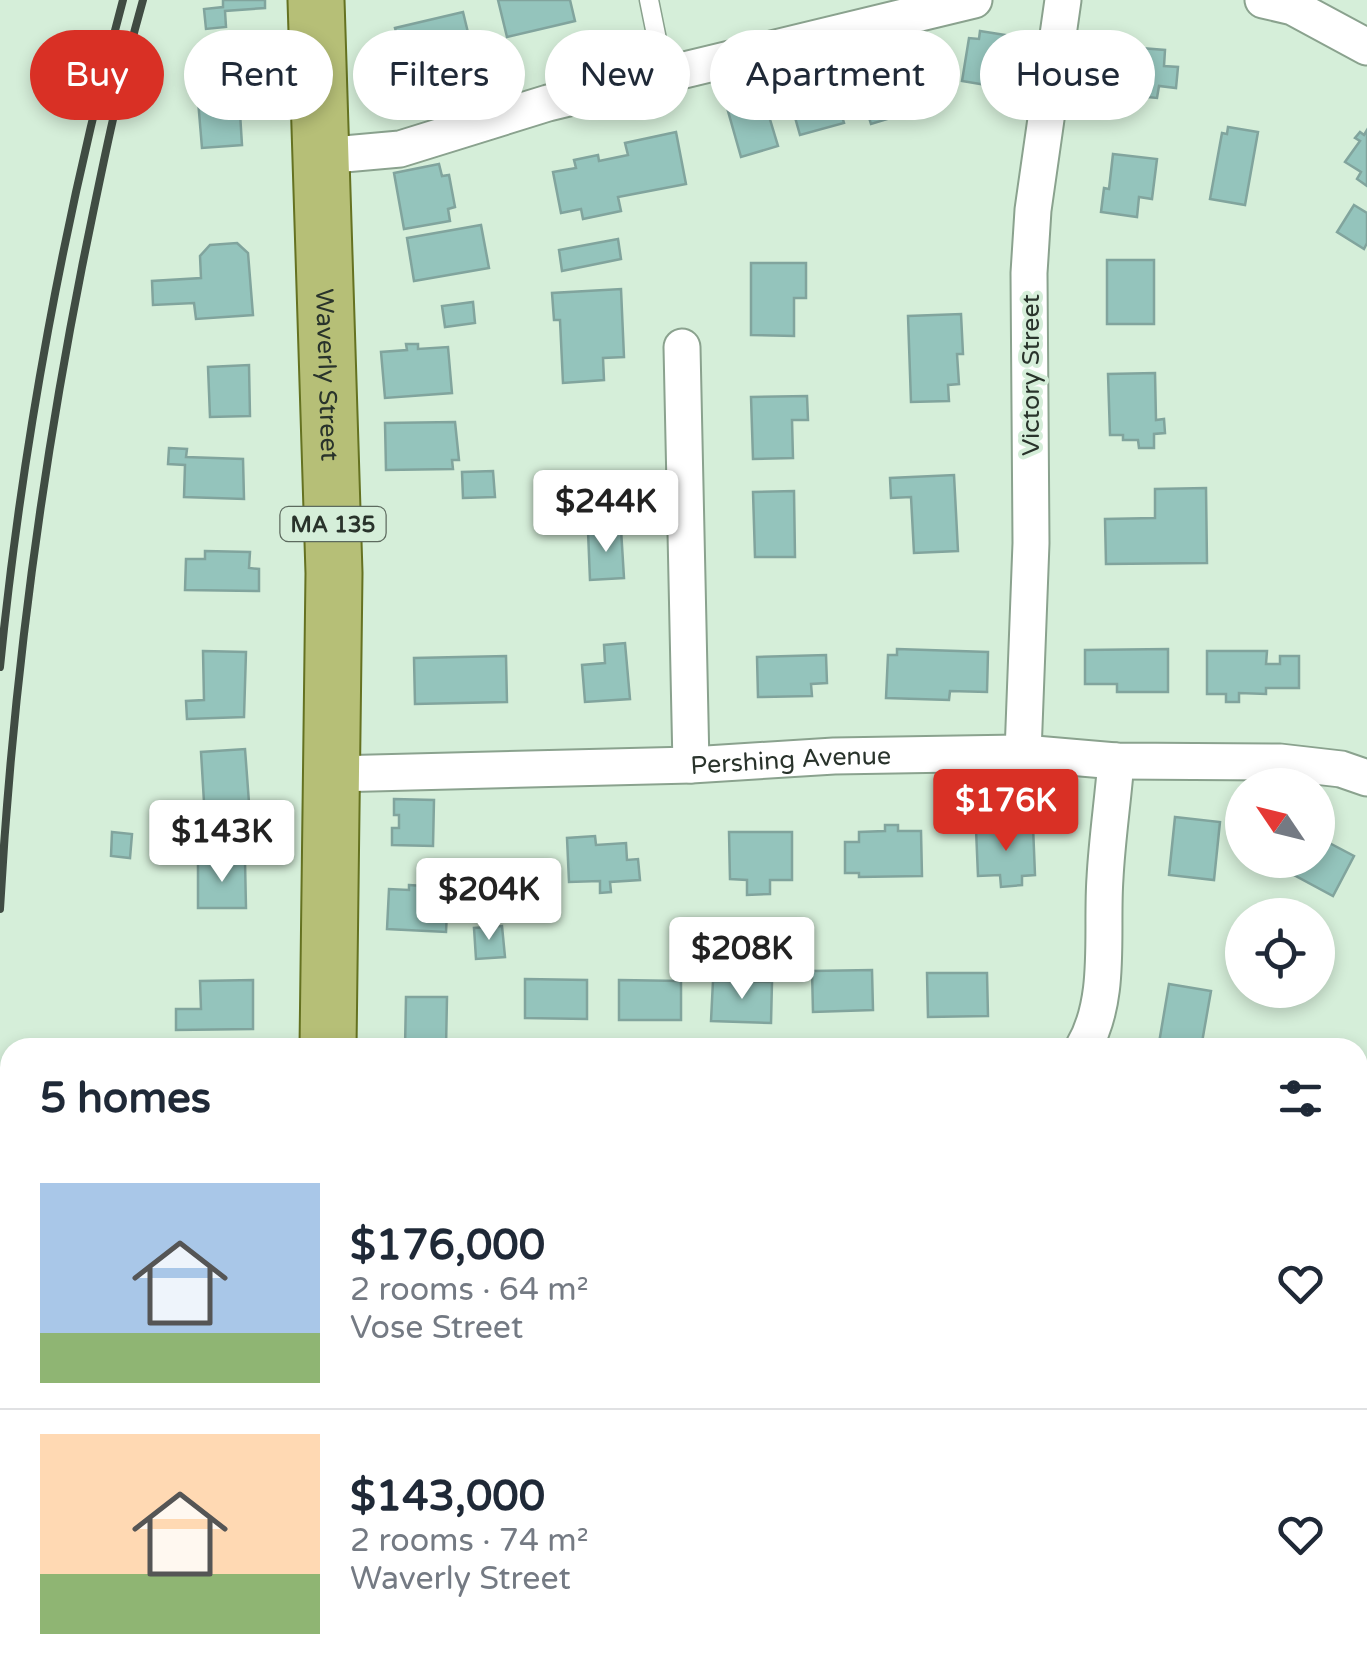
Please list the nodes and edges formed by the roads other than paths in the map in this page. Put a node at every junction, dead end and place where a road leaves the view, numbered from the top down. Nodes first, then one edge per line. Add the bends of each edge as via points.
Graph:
1 (316, 0) edge
2 (649, 0) edge
3 (974, 0) edge
4 (1063, 0) edge
5 (1263, 0) edge
6 (655, 30) edge
7 (1367, 47) edge
8 (690, 68) edge
9 (545, 103) edge
10 (322, 156) junction
11 (682, 347) dead end
12 (1023, 753) junction
13 (1116, 761) junction
14 (692, 766) junction
15 (333, 774) junction
16 (1367, 778) edge
17 (328, 1038) edge
18 (1089, 1038) edge

1 - 10 main road, Waverly Street / MA 135
2 - 6 lane
3 - 8 street
4 - 12 street, Victory Street via 1030,274
5 - 7 street via 1293,7
9 - 10 street via 400,149
10 - 15 main road, Waverly Street / MA 135
11 - 14 street
12 - 13 street, Pershing Avenue
12 - 14 street, Pershing Avenue
13 - 16 street, Pershing Avenue via 1280,762
13 - 18 street via 1104,946
14 - 15 street, Pershing Avenue
15 - 17 main road, Waverly Street / MA 135

